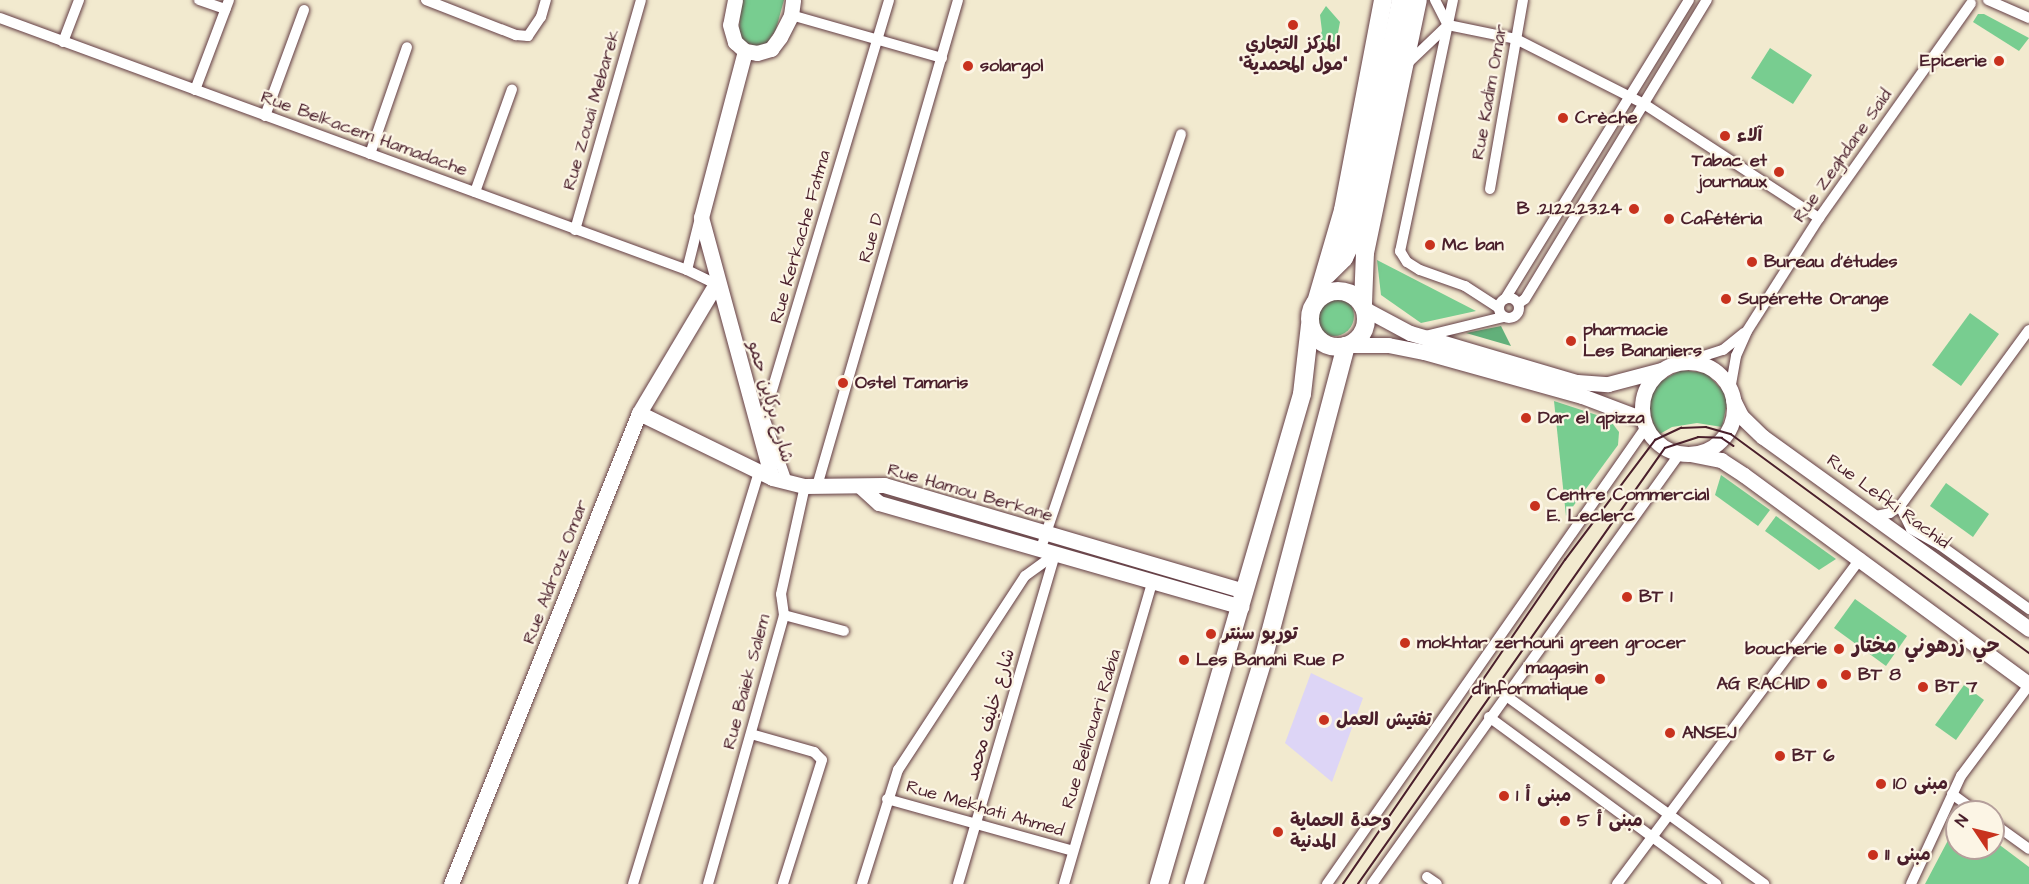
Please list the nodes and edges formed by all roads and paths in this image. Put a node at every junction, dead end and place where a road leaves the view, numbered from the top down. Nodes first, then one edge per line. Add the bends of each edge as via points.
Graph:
1 (79, 0) edge
2 (199, 0) edge
3 (426, 0) edge
4 (546, 0) edge
5 (641, 0) edge
6 (735, 0) edge
7 (889, 0) edge
8 (958, 0) edge
9 (1383, 0) edge
10 (1401, 0) edge
11 (1418, 0) edge
12 (1435, 0) edge
13 (1453, 0) edge
14 (1523, 0) edge
15 (1689, 0) edge
16 (1707, 0) edge
17 (1987, 0) edge
18 (1969, 2) edge
19 (227, 5) edge
20 (792, 8) edge
21 (304, 10) dead end
22 (0, 18) edge
23 (2029, 18) edge
24 (1448, 25) junction
25 (1516, 39) junction
26 (876, 41) junction
27 (63, 42) junction
28 (407, 47) dead end
29 (745, 51) junction
30 (942, 58) junction
31 (1406, 64) junction
32 (512, 89) dead end
33 (195, 90) junction
34 (1631, 98) junction
35 (1644, 104) junction
36 (265, 116) junction
37 (1181, 134) dead end
38 (370, 154) junction
39 (1490, 189) dead end
40 (475, 192) junction
41 (701, 217) junction
42 (1819, 218) junction
43 (575, 230) junction
44 (687, 270) junction
45 (1325, 277) junction
46 (716, 284) junction
47 (1317, 299) junction
48 (1519, 303) junction
49 (1364, 307) junction
50 (1503, 308) junction
51 (1310, 325) junction
52 (2029, 330) edge
53 (1747, 331) junction
54 (1421, 337) junction
55 (1348, 345) junction
56 (1685, 362) junction
57 (1661, 370) junction
58 (1306, 377) junction
59 (1335, 381) junction
60 (1732, 395) junction
61 (639, 413) junction
62 (764, 417) junction
63 (1644, 423) junction
64 (759, 435) junction
65 (1685, 454) junction
66 (765, 476) junction
67 (787, 482) junction
68 (811, 486) junction
69 (861, 488) junction
70 (1900, 506) junction
71 (1876, 516) junction
72 (1906, 521) junction
73 (1043, 535) junction
74 (1907, 539) junction
75 (1050, 554) junction
76 (1861, 558) junction
77 (1152, 584) junction
78 (1243, 599) junction
79 (2029, 609) edge
80 (784, 615) junction
81 (2029, 629) edge
82 (844, 632) dead end
83 (2029, 684) edge
84 (1505, 695) junction
85 (1489, 717) junction
86 (751, 734) junction
87 (1952, 794) junction
88 (887, 799) junction
89 (1960, 800) edge
90 (1669, 814) junction
91 (977, 822) junction
92 (2005, 832) edge
93 (1652, 837) junction
94 (2029, 849) edge
95 (1073, 851) junction
96 (1427, 877) dead end
97 (451, 884) edge
98 (633, 884) edge
99 (708, 884) edge
100 (783, 884) edge
101 (862, 884) edge
102 (958, 884) edge
103 (1064, 884) edge
104 (1159, 884) edge
105 (1194, 884) edge
106 (1327, 884) edge
107 (1372, 884) edge
108 (1437, 884) edge
109 (1617, 884) edge
110 (1716, 884) edge
111 (1764, 884) edge
112 (1911, 884) edge

1 - 27 street
2 - 19 street
3 - 4 street via 516,35 528,36 542,16
5 - 43 street, Rue Zouai Mebarek
6 - 29 street via 730,25 735,42
7 - 26 street, Rue Kerkache Fatma
8 - 30 street, Rue D
9 - 45 main road via 1345,199
10 - 45 main road via 1352,241 1339,265
11 - 31 main road
12 - 24 street
13 - 24 street
14 - 25 street, Rue Kadim Omar
15 - 34 street
16 - 35 street
17 - 18 street via 1978,5
17 - 23 street
18 - 42 street, Rue Zeghdane Said
19 - 33 street
20 - 26 street
20 - 29 street via 771,49
21 - 36 street
22 - 27 street, Rue Belkacem Hamadache
24 - 25 street
24 - 31 street
24 - 50 street via 1400,251 1407,262 1420,270 1465,286
25 - 34 street
25 - 39 street, Rue Kadim Omar
26 - 30 street
26 - 62 street, Rue Kerkache Fatma
27 - 33 street, Rue Belkacem Hamadache
28 - 38 street
29 - 41 street
30 - 68 street, Rue D
31 - 49 main road via 1368,236
32 - 40 street
33 - 36 street, Rue Belkacem Hamadache
34 - 35 street
34 - 50 street
35 - 42 street
35 - 48 street
36 - 38 street, Rue Belkacem Hamadache
37 - 73 street, شارع خليف محمد
38 - 40 street, Rue Belkacem Hamadache
40 - 43 street, Rue Belkacem Hamadache
41 - 44 street
41 - 46 street, شارع بركاين حمو
42 - 53 street, Rue Zeghdane Said
43 - 44 street, Rue Belkacem Hamadache
44 - 46 street, Rue Belkacem Hamadache
45 - 47 main road
46 - 61 street, Rue Aldrouz Omar
46 - 64 street, شارع بركاين حمو
47 - 49 main road via 1341,290
47 - 51 main road
48 - 50 street
48 - 50 street via 1516,316
49 - 54 street via 1397,328
49 - 55 main road via 1365,329
50 - 54 street
51 - 55 main road via 1324,343
51 - 58 main road
52 - 70 street
53 - 56 street via 1723,350
53 - 60 street via 1736,356
54 - 57 street via 1596,385 1629,381
55 - 59 main road
55 - 63 street via 1388,345 1424,352 1588,397
56 - 57 street
56 - 60 street via 1711,368
57 - 63 street via 1645,392
58 - 59 main road
58 - 78 main road
59 - 105 main road via 1264,657
60 - 65 street via 1731,423 1722,438 1710,448
60 - 71 street, Rue Lefki Rachid via 1741,416 1755,430
61 - 66 street
61 - 97 street, Rue Aldrouz Omar
62 - 64 street, Rue Kerkache Fatma
62 - 67 street
63 - 65 street via 1659,444
63 - 106 street
64 - 66 street, شارع بركاين حمو
65 - 76 street via 1721,460
65 - 84 street
66 - 67 street, شارع بركاين حمو
66 - 98 street
67 - 68 street, شارع بركاين حمو
68 - 69 street, شارع بركاين حمو
68 - 80 street, Rue Baiek Salem via 781,594
69 - 73 street, Rue Hamou Berkane via 884,485
69 - 75 street, Rue Hamou Berkane via 879,503
70 - 71 street
70 - 72 street
71 - 74 street, Rue Lefki Rachid
72 - 74 street
72 - 79 street via 1920,536 1940,545
73 - 75 street, شارع خليف محمد
73 - 78 street, Rue Hamou Berkane
74 - 81 street, Rue Lefki Rachid
75 - 77 street, Rue Hamou Berkane
75 - 88 street via 1025,576 898,770
75 - 91 street, شارع خليف محمد
76 - 83 street
76 - 90 street
77 - 78 street, Rue Hamou Berkane
77 - 95 street, Rue Belhouari Rabia
78 - 104 main road
80 - 82 street
80 - 86 street, Rue Baiek Salem
83 - 87 street
84 - 85 street
84 - 90 street
85 - 93 street
85 - 107 street
86 - 99 street, Rue Baiek Salem
86 - 100 street via 814,752 822,760
87 - 89 street
87 - 112 street
88 - 91 street, Rue Mekhati Ahmed
88 - 101 street
90 - 93 street
90 - 111 street
91 - 95 street, Rue Mekhati Ahmed
91 - 102 street, شارع خليف محمد
92 - 94 street
93 - 109 street
93 - 110 street
95 - 103 street, Rue Belhouari Rabia
96 - 108 street

